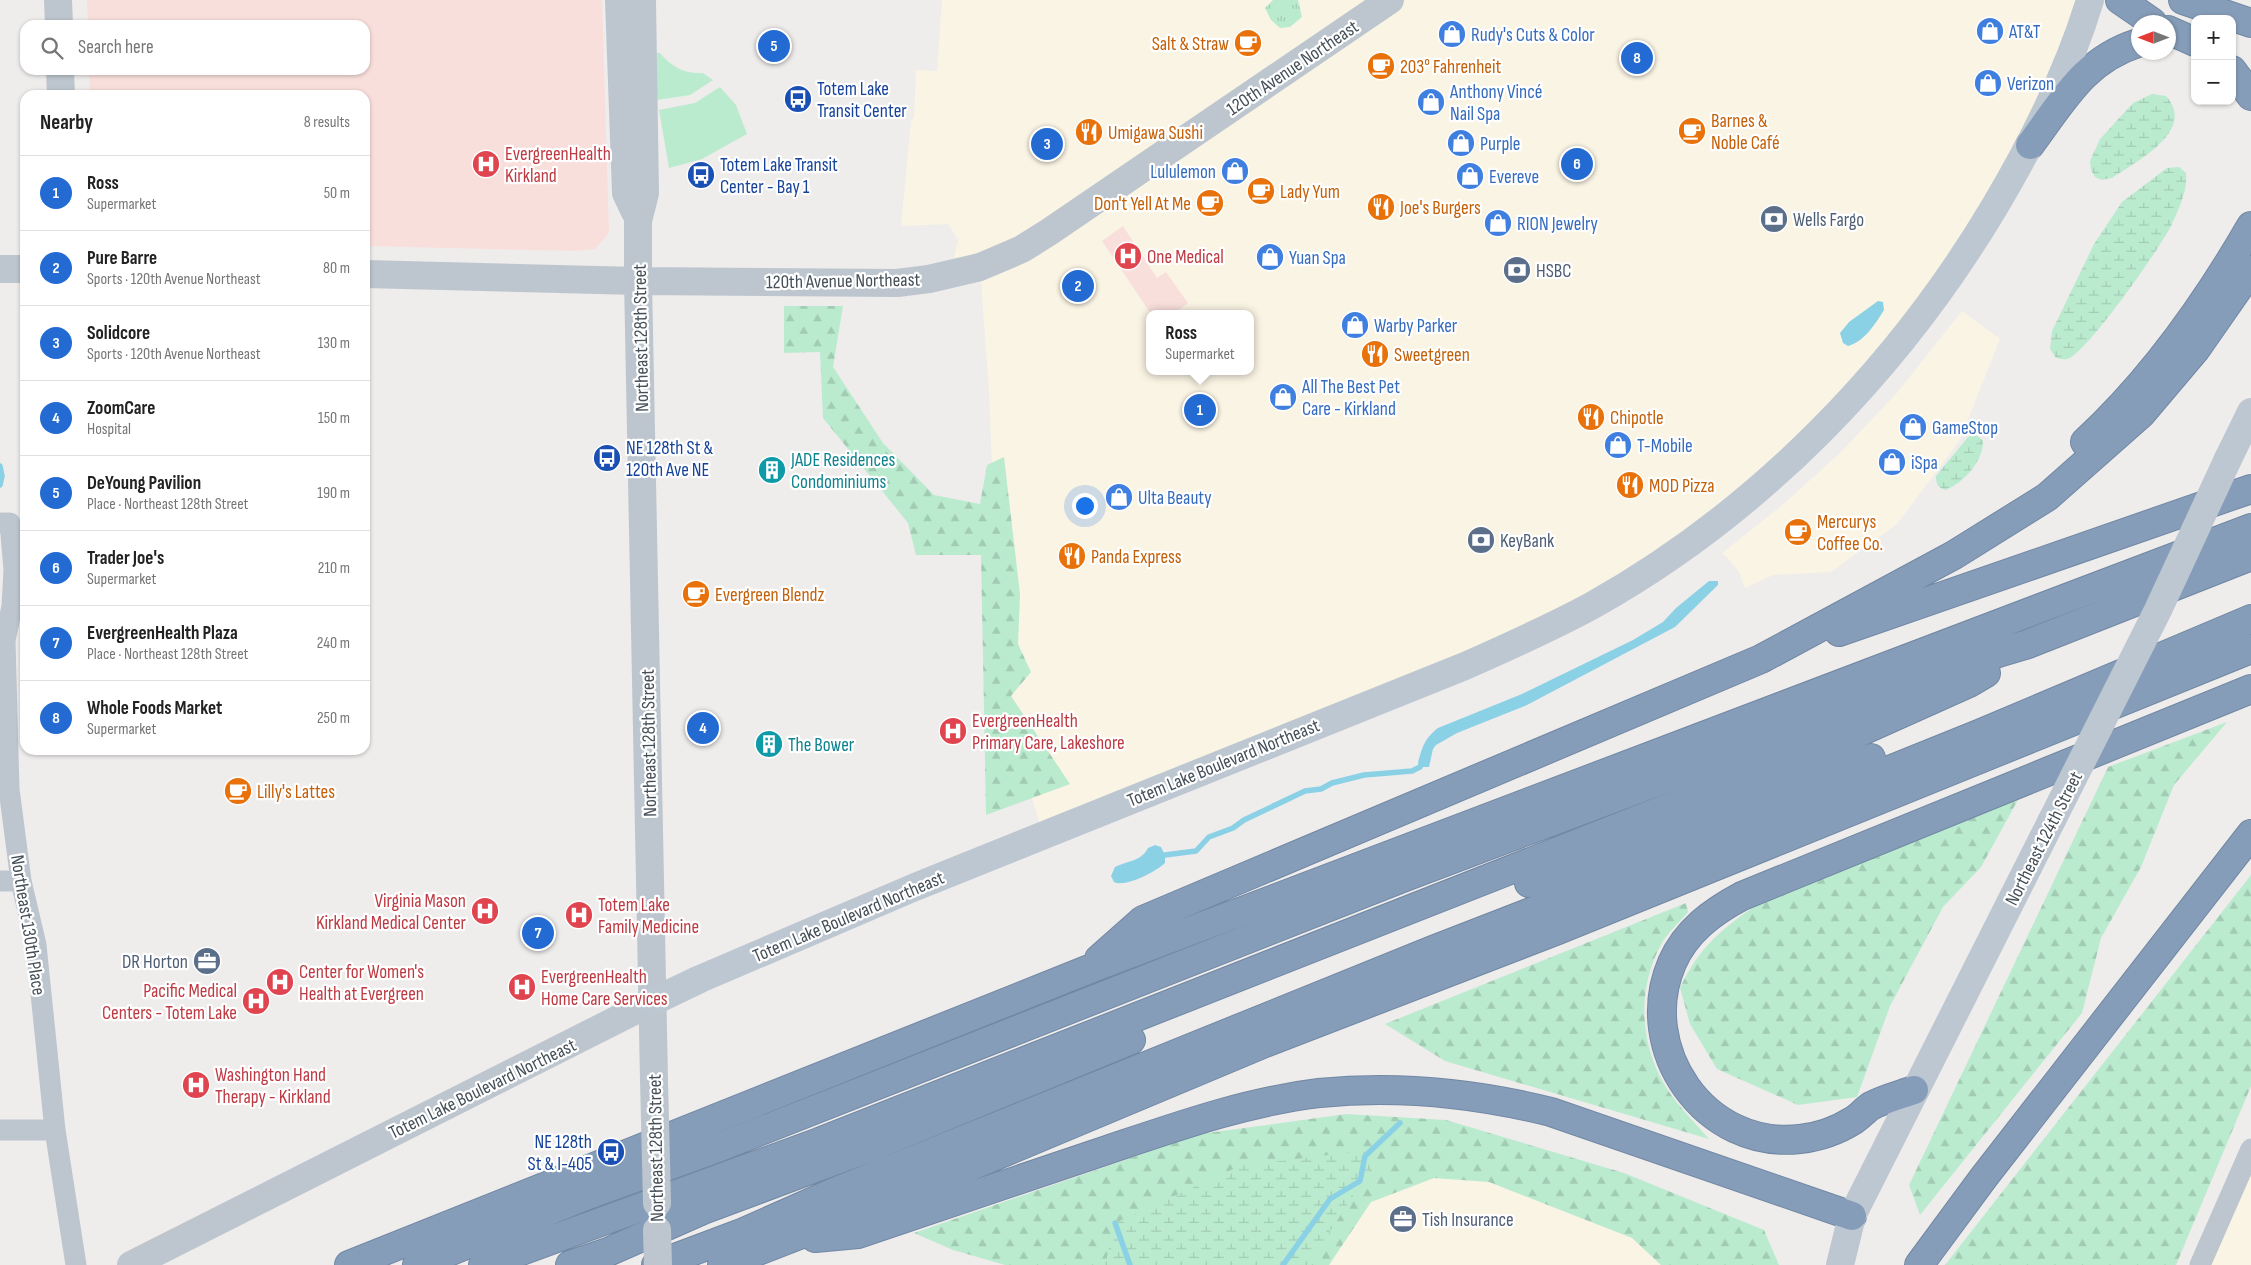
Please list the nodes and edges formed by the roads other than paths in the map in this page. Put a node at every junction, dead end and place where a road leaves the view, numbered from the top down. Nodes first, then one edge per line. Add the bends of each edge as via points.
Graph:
1 (58, 0) edge
2 (619, 0) edge
3 (642, 0) edge
4 (1390, 0) edge
5 (2090, 0) edge
6 (2120, 0) edge
7 (2183, 0) edge
8 (2142, 15) edge
9 (59, 20) edge
10 (2251, 23) edge
11 (2176, 34) edge
12 (2176, 41) edge
13 (2191, 41) edge
14 (2191, 43) edge
15 (2131, 46) edge
16 (60, 75) edge
17 (2236, 75) edge
18 (61, 90) edge
19 (2251, 96) edge
20 (2030, 145) junction
21 (638, 221) junction
22 (2251, 226) edge
23 (0, 269) edge
24 (20, 269) edge
25 (2251, 270) edge
26 (370, 274) edge
27 (638, 281) junction
28 (2251, 412) edge
29 (2251, 489) edge
30 (5, 524) edge
31 (2251, 528) edge
32 (1954, 555) junction
33 (2251, 556) edge
34 (2251, 619) edge
35 (2028, 644) junction
36 (2251, 649) edge
37 (1761, 659) junction
38 (2251, 689) edge
39 (1979, 734) junction
40 (2251, 834) edge
41 (10, 881) edge
42 (1087, 970) junction
43 (652, 1002) junction
44 (1914, 1090) junction
45 (0, 1130) edge
46 (55, 1130) junction
47 (862, 1138) junction
48 (2251, 1149) edge
49 (657, 1203) junction
50 (1852, 1216) junction
51 (657, 1230) junction
52 (783, 1241) junction
53 (76, 1265) edge
54 (131, 1265) edge
55 (350, 1265) edge
56 (417, 1265) edge
57 (483, 1265) edge
58 (570, 1265) edge
59 (657, 1265) edge
60 (722, 1265) edge
61 (1840, 1265) edge
62 (1918, 1265) edge
63 (2200, 1265) edge

1 - 9 street
2 - 21 street, Northeast 128th Street via 626,192
3 - 21 street, Northeast 128th Street via 646,193
4 - 27 street, 120th Avenue Northeast via 1050,232 1022,249 980,267 897,283
5 - 20 main road, Totem Lake Boulevard Northeast via 2070,58
6 - 8 highway
7 - 10 highway
11 - 13 highway
12 - 14 highway
15 - 20 highway via 2108,56 2083,75
16 - 18 street
17 - 19 highway
20 - 43 main road, Totem Lake Boulevard Northeast via 1969,250 1918,322 1854,398 1778,471 1710,527 1624,586 1531,638 915,887
21 - 27 street, Northeast 128th Street
22 - 32 highway via 2195,313 2146,378 2087,440
23 - 24 street
25 - 32 highway via 2196,348 2142,414 2047,497
26 - 27 street, 120th Avenue Northeast
27 - 43 street, Northeast 128th Street
28 - 44 main road, Northeast 124th Street, bridge via 2158,610
29 - 37 highway
30 - 41 street, Northeast 130th Place via 14,570 6,641
31 - 42 highway
32 - 37 highway
33 - 35 highway
34 - 39 highway
35 - 47 highway via 1969,683 1853,735
35 - 56 highway via 1515,835 720,1148 585,1196
36 - 52 highway via 1550,934 1264,1043
37 - 42 highway via 1142,920
38 - 44 highway via 1742,896 1718,908 1698,924 1672,962 1662,1015 1665,1043 1673,1067 1687,1090 1705,1109 1728,1124 1753,1135 1799,1139 1837,1129 1871,1107
39 - 47 highway via 1932,737 1719,810
39 - 59 highway via 1415,957
40 - 62 highway
41 - 46 street, Northeast 130th Place via 36,945
42 - 55 highway
43 - 49 street, Northeast 128th Street, bridge
43 - 54 street, Totem Lake Boulevard Northeast
44 - 50 main road, Northeast 124th Street
45 - 46 street
46 - 53 street, Northeast 130th Place
47 - 49 highway
47 - 51 highway
48 - 63 street
49 - 51 street, Northeast 128th Street
49 - 57 highway
50 - 52 highway via 1551,1112 1461,1094 1373,1090 1320,1093 1249,1105 858,1234
50 - 61 main road, Northeast 124th Street
51 - 58 highway
51 - 59 street, Northeast 128th Street, bridge
52 - 60 highway

